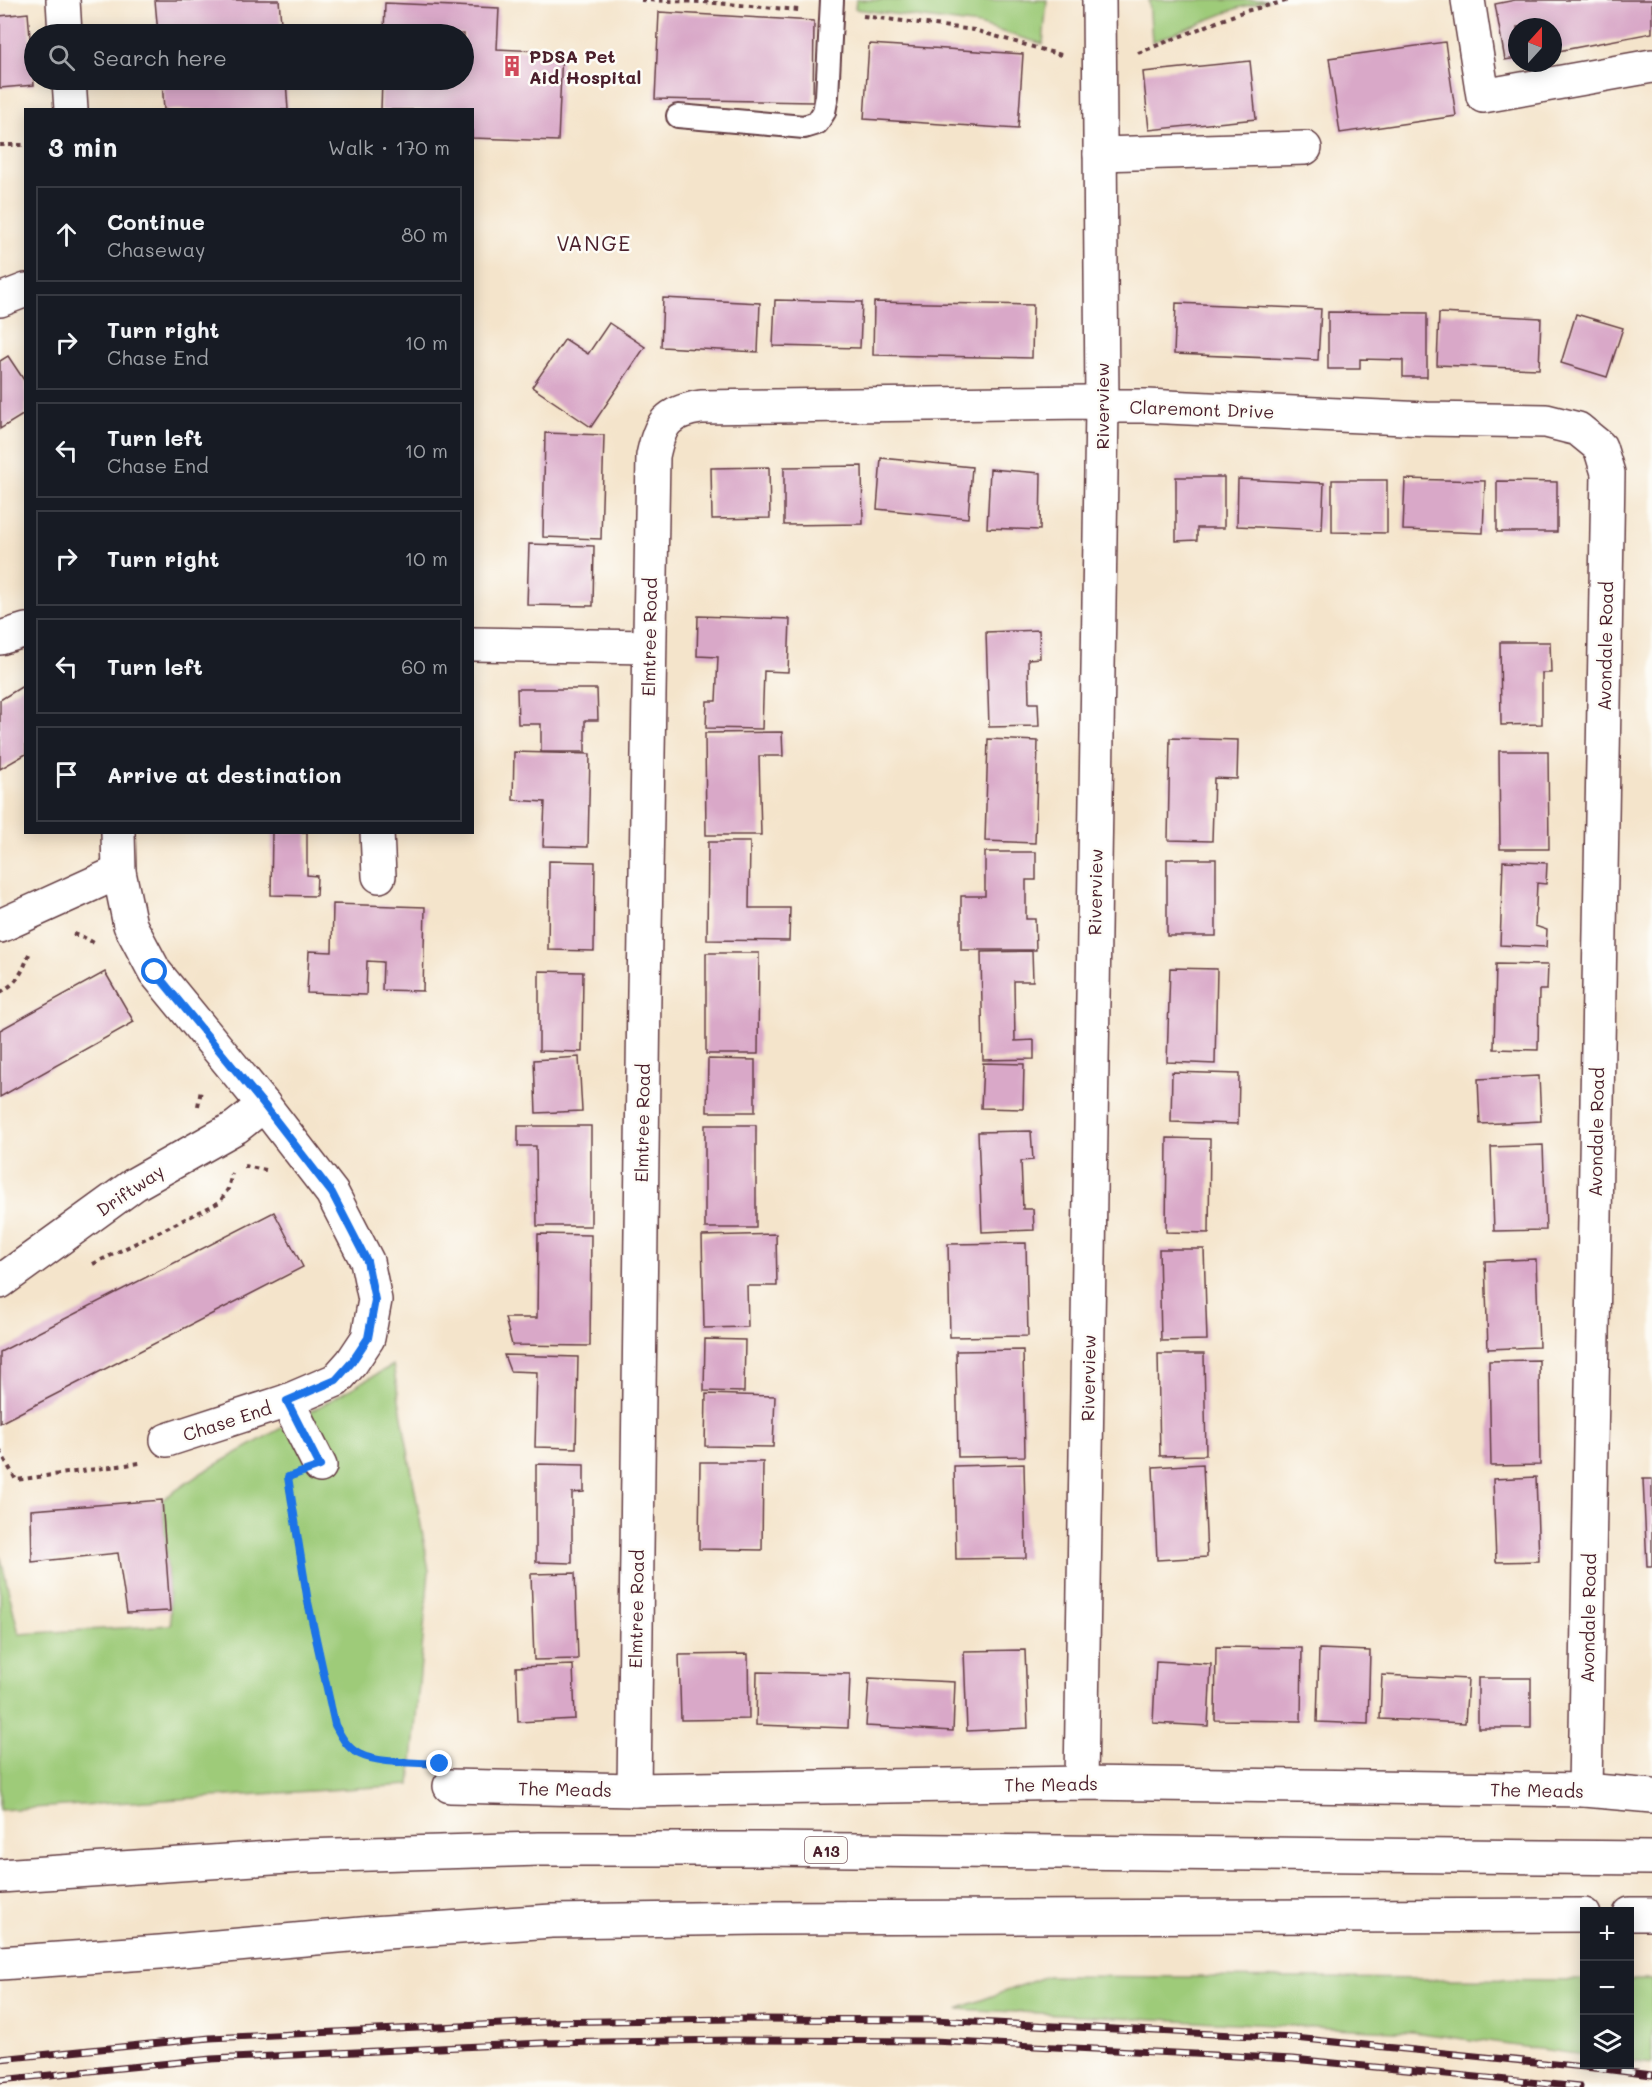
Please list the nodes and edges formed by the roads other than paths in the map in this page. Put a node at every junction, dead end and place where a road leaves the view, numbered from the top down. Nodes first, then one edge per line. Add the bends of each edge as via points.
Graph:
1 (63, 0) edge
2 (1099, 0) edge
3 (1468, 0) edge
4 (832, 7) edge
5 (64, 24) edge
6 (1652, 66) edge
7 (70, 90) edge
8 (71, 108) edge
9 (678, 116) dead end
10 (1305, 148) dead end
11 (1100, 154) junction
12 (24, 291) edge
13 (0, 300) edge
14 (1102, 406) junction
15 (653, 456) joint
16 (1608, 473) joint
17 (24, 631) edge
18 (0, 638) edge
19 (474, 644) edge
20 (649, 647) junction
21 (118, 834) edge
22 (377, 834) edge
23 (119, 872) junction
24 (379, 876) dead end
25 (0, 926) edge
26 (264, 1105) junction
27 (0, 1282) edge
28 (287, 1401) junction
29 (167, 1440) road end
30 (320, 1466) road end
31 (1081, 1783) junction
32 (450, 1786) road end
33 (634, 1790) junction
34 (1585, 1790) junction
35 (1652, 1796) edge
36 (1652, 1858) edge
37 (0, 1876) edge
38 (1580, 1914) edge
39 (1634, 1914) edge
40 (1652, 1914) edge
41 (0, 1963) edge

1 - 5 main road
2 - 11 main road, Riverview
3 - 6 main road via 1482,96
4 - 9 lane via 827,96 817,123 804,127
7 - 8 main road
10 - 11 main road
11 - 14 main road, Riverview
12 - 13 main road
14 - 15 main road, Claremont Drive via 1082,402 701,407 682,410 667,419
14 - 16 main road, Claremont Drive via 1546,421 1578,429 1600,447
14 - 31 main road, Riverview
15 - 20 main road, Elmtree Road
16 - 34 main road, Avondale Road
17 - 18 main road
19 - 20 main road
20 - 33 main road, Elmtree Road
21 - 23 main road
22 - 24 main road
23 - 25 main road
23 - 26 main road via 130,925 155,972
26 - 27 main road, Driftway via 236,1126 135,1184
26 - 28 main road, Chase End via 332,1193 367,1261 375,1300 368,1338 352,1362 336,1380
28 - 29 main road, Chase End
28 - 30 main road, Chase End
31 - 33 main road, The Meads
31 - 34 main road, The Meads
32 - 33 main road, The Meads
34 - 35 main road, The Meads
36 - 37 main road, A13 via 539,1849 302,1856
38 - 41 main road via 552,1921
39 - 40 main road

